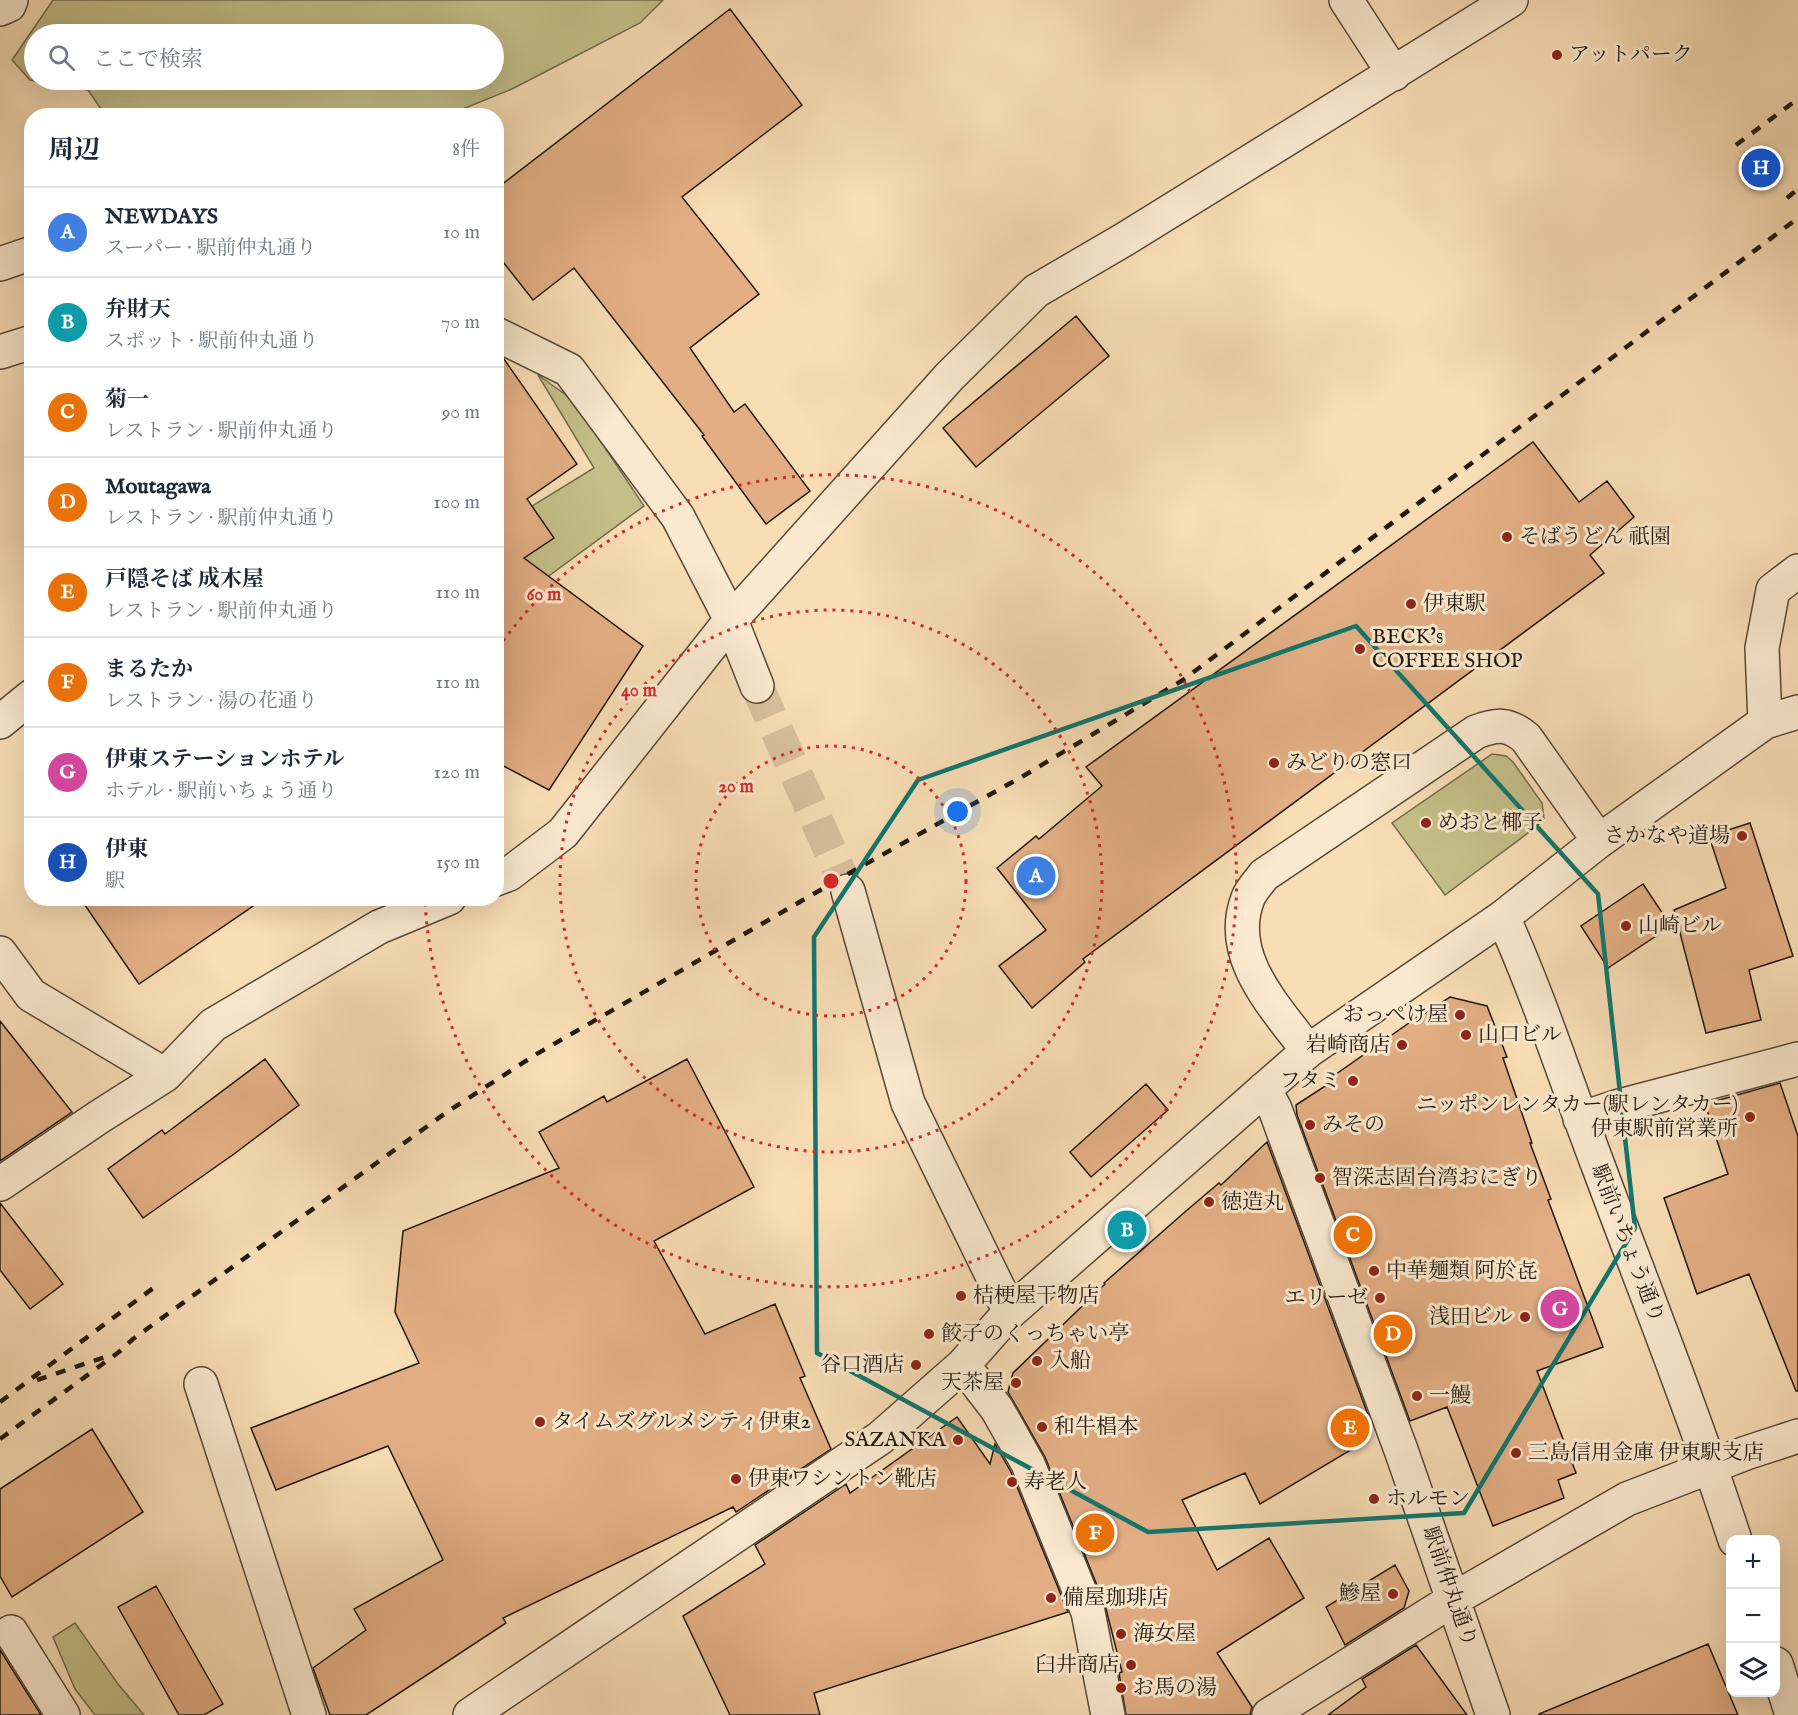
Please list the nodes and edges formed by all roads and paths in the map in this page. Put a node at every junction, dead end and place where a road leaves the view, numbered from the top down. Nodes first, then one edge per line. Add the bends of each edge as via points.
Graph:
1 (11, 0) edge
2 (1346, 0) edge
3 (1511, 0) edge
4 (0, 9) edge
5 (1394, 74) junction
6 (24, 256) edge
7 (0, 264) edge
8 (504, 338) edge
9 (24, 344) edge
10 (0, 352) edge
11 (1798, 571) edge
12 (731, 620) junction
13 (757, 686) tunnel mouth
14 (24, 702) edge
15 (1798, 712) edge
16 (0, 722) edge
17 (1765, 722) junction
18 (1599, 841) junction
19 (504, 876) edge
20 (848, 891) tunnel mouth
21 (430, 906) edge
22 (1503, 917) junction
23 (0, 953) edge
24 (1308, 1051) junction
25 (1798, 1059) edge
26 (165, 1076) junction
27 (1264, 1089) junction
28 (1580, 1119) junction
29 (0, 1184) edge
30 (1010, 1312) junction
31 (963, 1365) junction
32 (201, 1384) dead end
33 (1798, 1436) edge
34 (1711, 1466) junction
35 (1734, 1535) edge
36 (1454, 1599) junction
37 (11, 1632) dead end
38 (1780, 1677) edge
39 (63, 1715) edge
40 (309, 1715) edge
41 (470, 1715) edge
42 (1108, 1715) edge
43 (1269, 1715) edge
44 (1493, 1715) edge
45 (1792, 1715) edge

1 - 4 street
2 - 5 street
3 - 5 street
5 - 12 street via 1036,291 949,377
6 - 7 street
8 - 12 street via 569,370 678,517
9 - 10 street
11 - 17 street via 1773,590 1762,648
12 - 13 street
12 - 19 street via 563,833
14 - 16 street
15 - 17 street
17 - 18 street
18 - 22 street
18 - 24 street via 1526,738 1515,729 1493,725 1476,732 1264,875 1248,896 1243,945 1254,976
20 - 30 street via 908,1102
21 - 26 street via 379,927 213,1025
22 - 24 street
22 - 28 street, 駅前いちょう通り via 1527,971
23 - 26 street via 31,995
24 - 27 street
25 - 28 street
26 - 29 street
27 - 30 street
27 - 36 street, 駅前仲丸通り via 1280,1120
28 - 34 street, 駅前いちょう通り
30 - 31 street
31 - 41 street via 880,1438
31 - 42 street via 998,1409 1028,1464 1088,1612
32 - 40 street
33 - 34 street
34 - 35 street, 駅前いちょう通り
34 - 36 street via 1627,1499
36 - 43 street
36 - 44 street, 駅前仲丸通り
37 - 39 street
38 - 45 street

